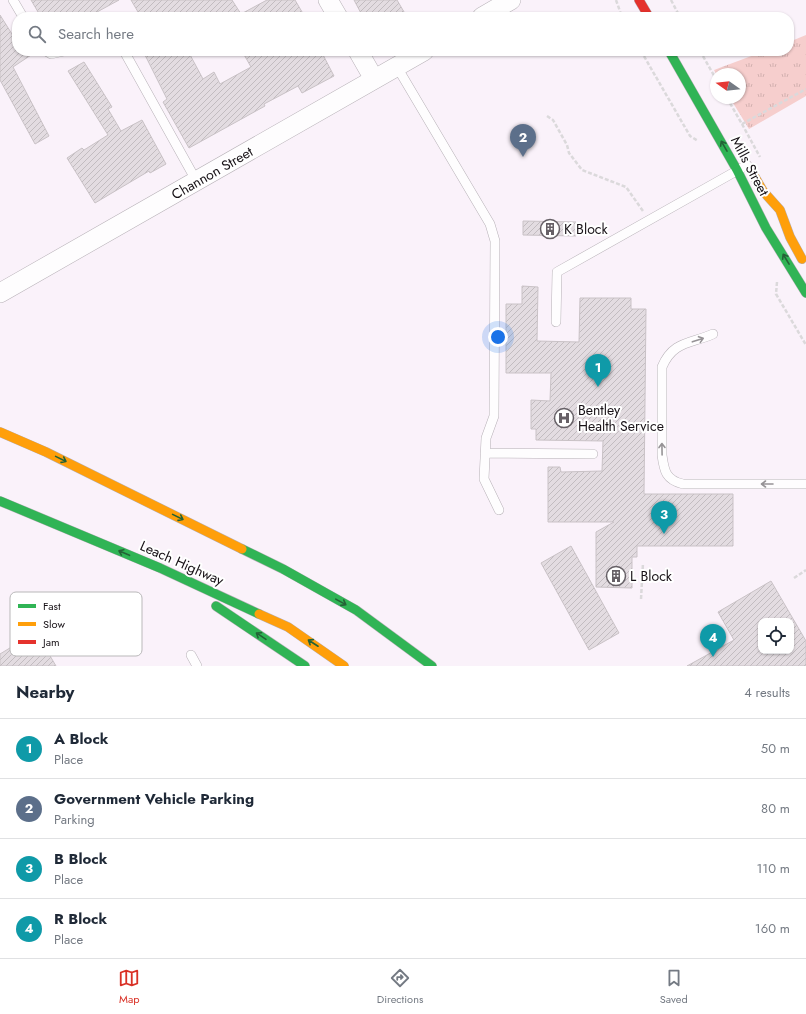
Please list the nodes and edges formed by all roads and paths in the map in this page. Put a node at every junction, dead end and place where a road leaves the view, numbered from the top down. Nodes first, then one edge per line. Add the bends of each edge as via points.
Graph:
1 (13, 0) edge
2 (328, 0) edge
3 (511, 0) edge
4 (616, 0) edge
5 (639, 0) edge
6 (670, 0) edge
7 (20, 12) edge
8 (335, 12) edge
9 (491, 12) edge
10 (620, 12) edge
11 (646, 12) edge
12 (677, 12) edge
13 (127, 56) edge
14 (361, 56) edge
15 (416, 56) edge
16 (672, 56) edge
17 (703, 56) edge
18 (397, 67) junction
19 (710, 68) edge
20 (374, 79) junction
21 (806, 89) edge
22 (730, 104) edge
23 (547, 116) dead end
24 (745, 161) joint
25 (737, 170) junction
26 (197, 182) junction
27 (649, 220) junction
28 (806, 267) edge
29 (0, 293) edge
30 (806, 293) edge
31 (556, 322) dead end
32 (713, 334) dead end
33 (0, 431) edge
34 (485, 453) junction
35 (593, 454) dead end
36 (806, 484) edge
37 (0, 501) edge
38 (499, 510) dead end
39 (643, 563) dead end
40 (160, 568) junction
41 (283, 569) junction
42 (806, 570) edge
43 (794, 578) dead end
44 (641, 599) dead end
45 (332, 608) dead end
46 (191, 655) dead end
47 (197, 666) edge
48 (305, 666) edge
49 (344, 666) edge
50 (432, 666) edge

1 - 7 lane
2 - 8 street
3 - 9 street
4 - 10 path
5 - 11 main road
6 - 12 path
13 - 26 lane
14 - 20 street
15 - 18 street, Channon Street
25 -> 16 main road, Mills Street
17 - 19 path
18 - 20 street, Channon Street
18 - 34 lane via 490,224 495,241 494,416 486,438
20 - 26 street, Channon Street
21 - 22 path via 742,124
23 - 27 path via 553,120 569,153 582,170 626,187
24 - 25 lane
24 - 28 main road, Mills Street via 763,191 780,210 790,237
25 - 27 lane
30 -> 25 main road, Mills Street via 766,228
26 - 29 street, Channon Street
27 - 31 lane via 557,272
36 -> 32 lane via 683,484 674,482 667,475 662,455 662,367 674,349
33 -> 41 main road
34 - 35 lane
34 - 38 lane via 484,479
40 -> 37 main road, Leach Highway
39 - 44 path
48 -> 40 main road
49 -> 40 main road, Leach Highway via 288,627
41 - 45 main road
41 -> 50 main road via 356,610
42 - 43 path
46 - 47 lane

